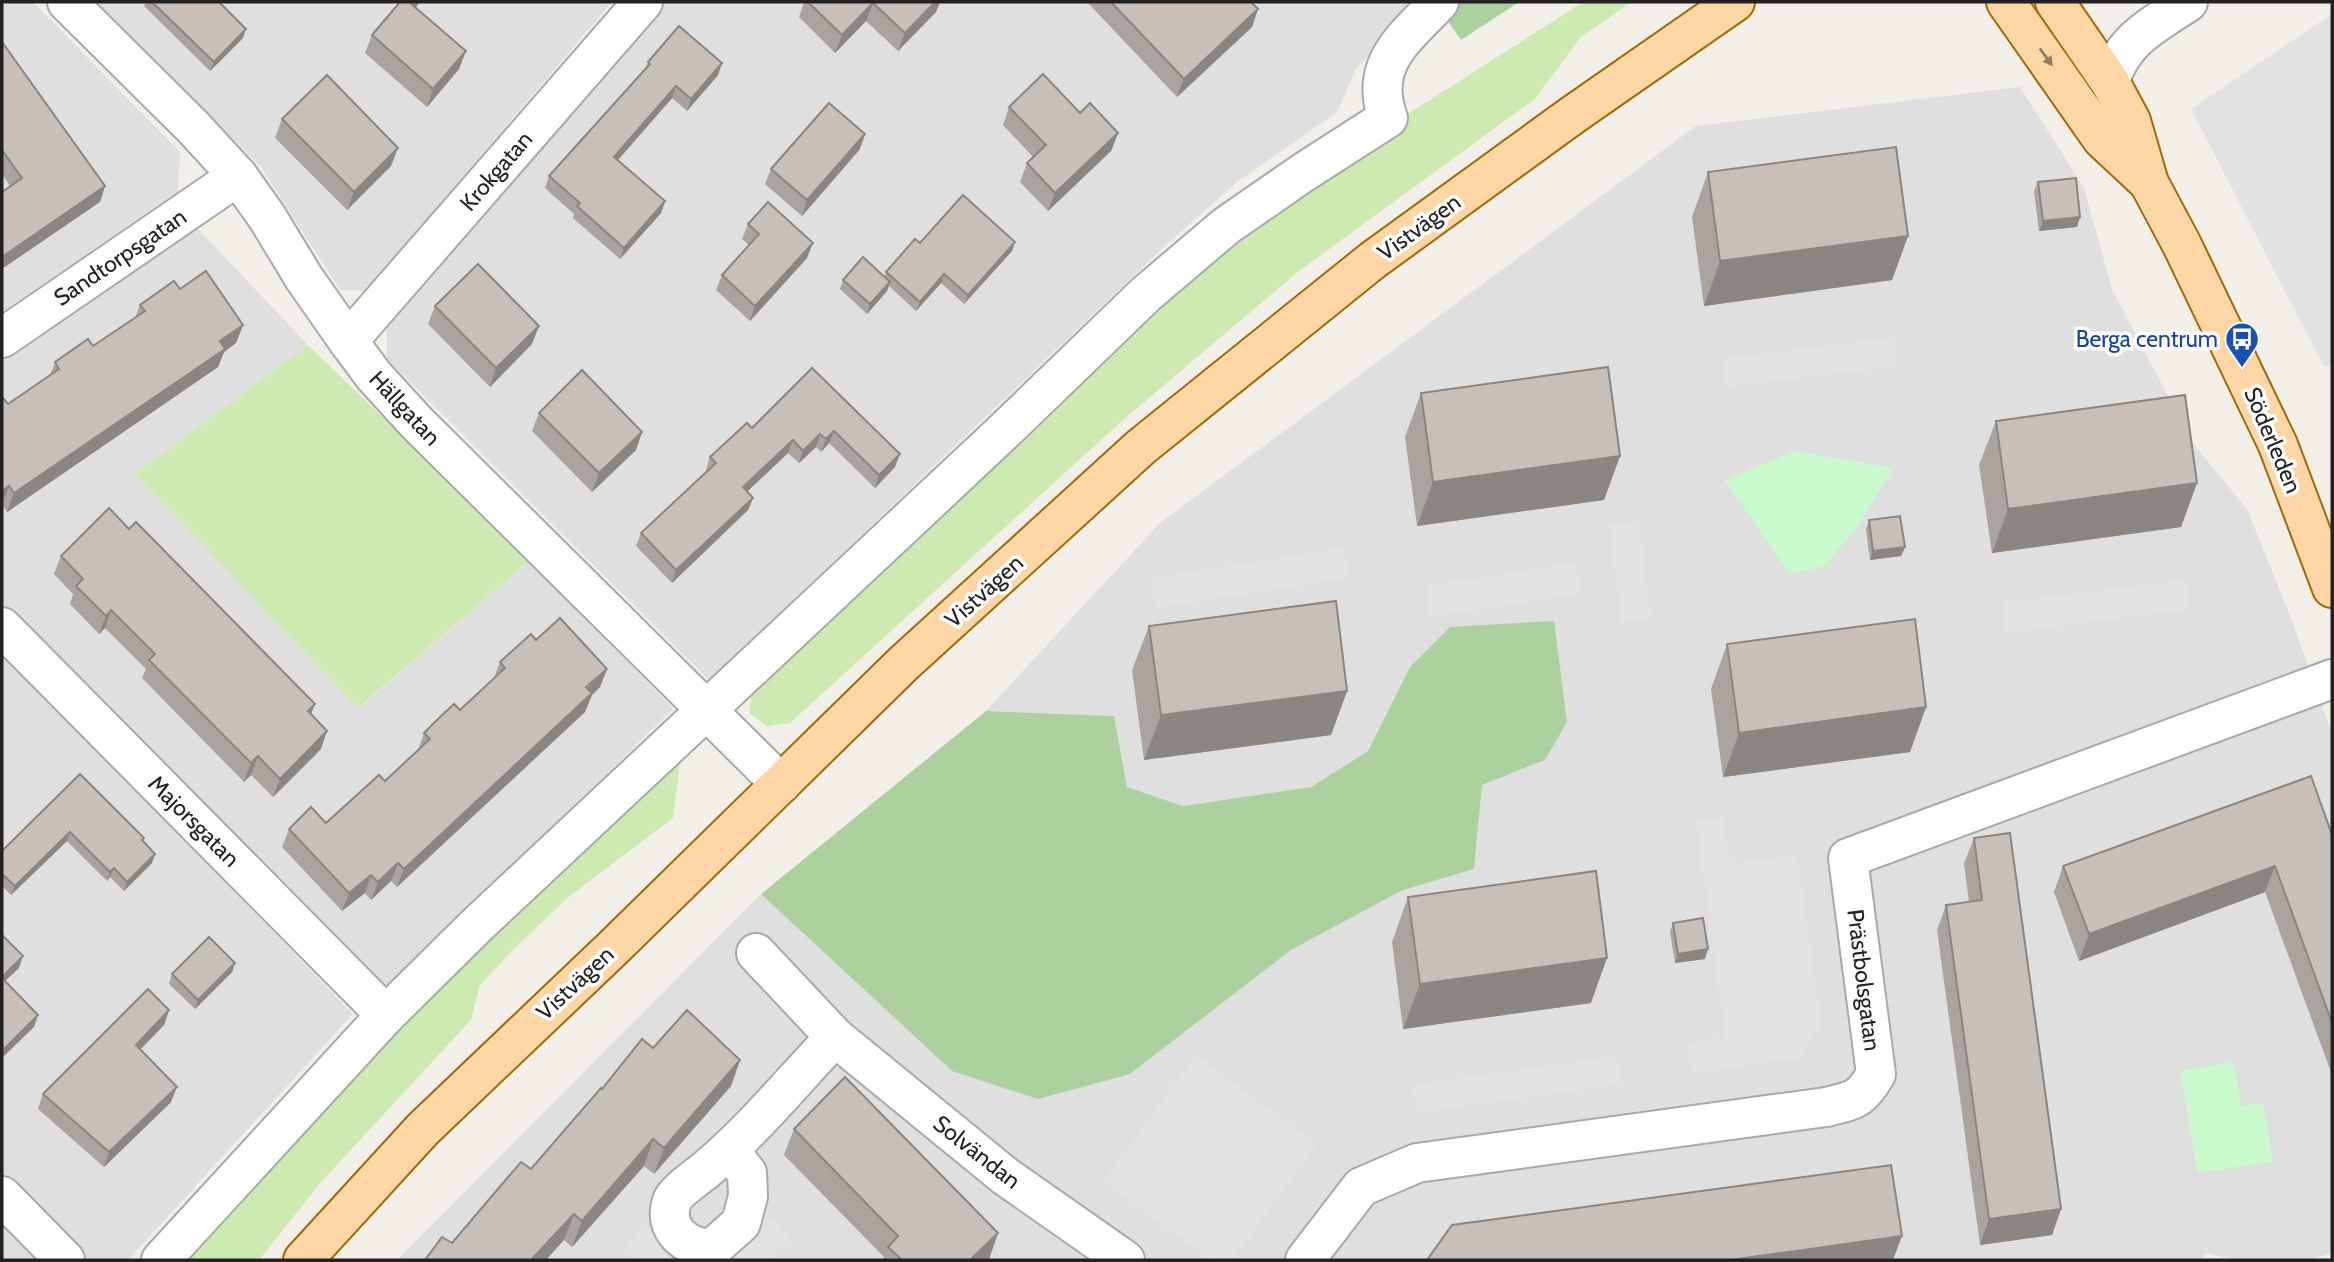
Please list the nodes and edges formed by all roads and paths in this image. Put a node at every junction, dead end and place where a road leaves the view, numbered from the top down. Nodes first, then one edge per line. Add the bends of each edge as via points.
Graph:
1 (67, 2) edge
2 (643, 2) edge
3 (1438, 2) edge
4 (1735, 2) edge
5 (2006, 2) edge
6 (2055, 2) edge
7 (2188, 2) edge
8 (2110, 82) junction
9 (238, 176) junction
10 (2149, 183) junction
11 (2, 338) edge
12 (348, 341) junction
13 (2332, 588) edge
14 (2, 626) edge
15 (2332, 679) edge
16 (706, 711) junction
17 (781, 784) junction
18 (756, 953) dead end
19 (386, 1014) junction
20 (835, 1037) junction
21 (729, 1150) dead end
22 (2, 1196) edge
23 (65, 1260) edge
24 (161, 1260) edge
25 (303, 1260) edge
26 (1125, 1260) edge
27 (1305, 1260) edge

1 - 9 street, Hällgatan
2 - 12 street, Krokgatan
3 - 16 street via 1392,51 1384,68 1383,103 1388,118 1226,226 1146,294
4 - 17 main road, Vistvägen via 1373,260 1141,447 905,663
5 -> 10 main road, Söderleden via 2102,139
6 - 8 main road, Söderleden
7 - 8 street via 2129,44
8 - 10 main road, Söderleden via 2131,121
9 - 11 street, Sandtorpsgatan
9 - 12 street, Hällgatan
10 - 13 main road, Söderleden via 2278,445
12 - 16 street, Hällgatan via 417,423
14 - 19 street, Majorsgatan
15 - 27 street, Prästbolsgatan via 1848,858 1876,1074 1865,1093 1826,1107 1417,1163 1361,1187
16 - 17 street, Hällgatan
16 - 19 street
17 - 25 main road, Vistvägen via 423,1129
18 - 20 street, Solvändan
19 - 24 street
20 - 21 street
20 - 26 street, Solvändan via 1006,1176
22 - 23 street

